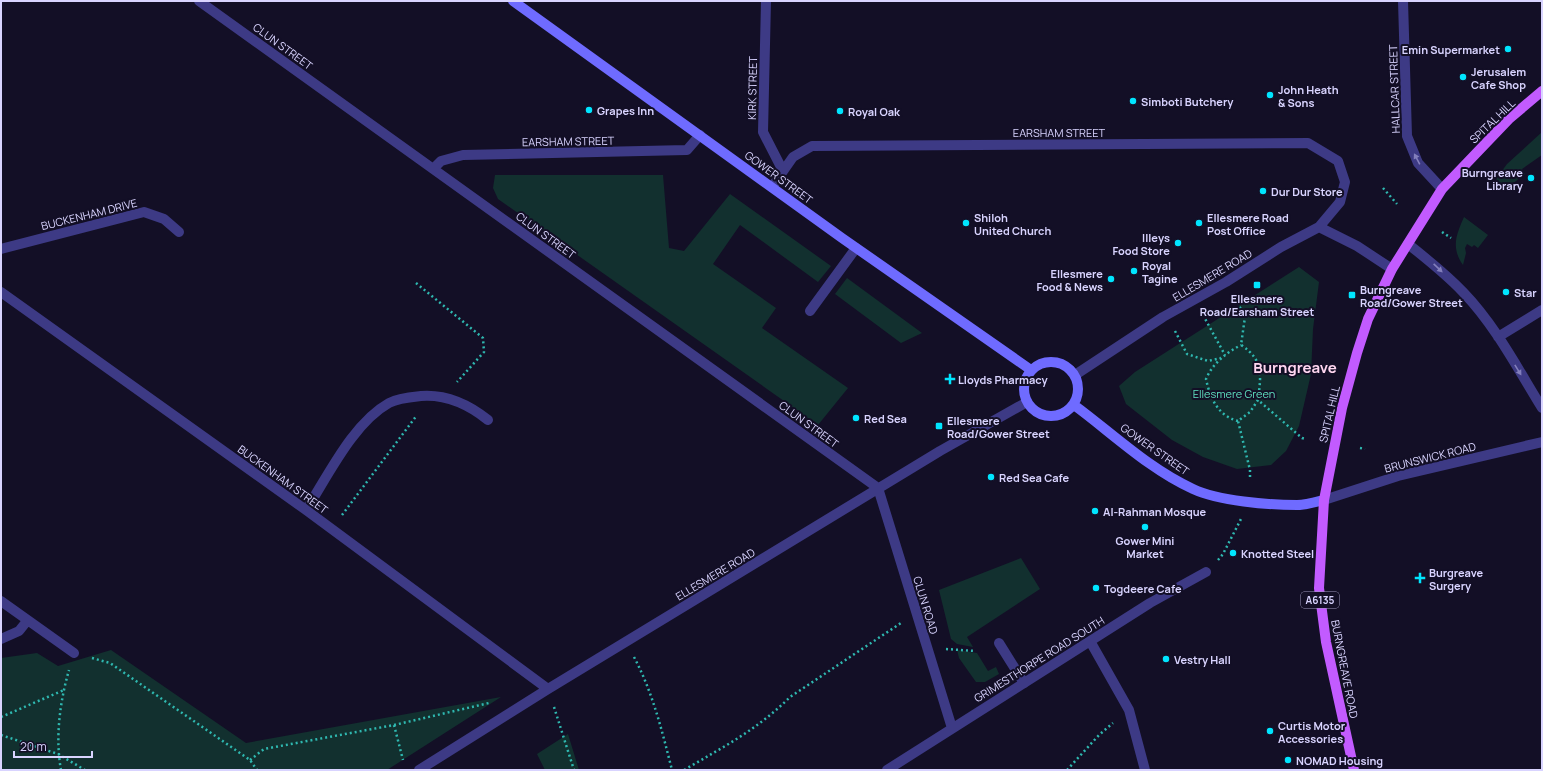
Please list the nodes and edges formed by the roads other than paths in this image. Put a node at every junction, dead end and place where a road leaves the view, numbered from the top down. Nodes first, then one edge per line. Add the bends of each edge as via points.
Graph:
1 (200, 1) edge
2 (514, 1) edge
3 (766, 1) edge
4 (1403, 1) edge
5 (1542, 91) edge
6 (700, 134) junction
7 (433, 169) junction
8 (783, 171) junction
9 (1345, 182) joint
10 (772, 187) junction
11 (1442, 189) junction
12 (1319, 227) junction
13 (180, 232) dead end
14 (1408, 244) junction
15 (856, 248) junction
16 (1, 249) edge
17 (1392, 268) junction
18 (1, 292) edge
19 (1542, 310) edge
20 (810, 311) dead end
21 (1498, 337) junction
22 (1031, 370) junction
23 (1075, 375) junction
24 (1027, 402) junction
25 (1074, 405) junction
26 (1542, 408) edge
27 (488, 420) dead end
28 (1542, 442) edge
29 (878, 488) junction
30 (1324, 500) junction
31 (306, 510) junction
32 (1206, 572) road end
33 (1, 602) edge
34 (27, 621) junction
35 (1, 639) edge
36 (1090, 641) junction
37 (999, 643) dead end
38 (74, 652) road end
39 (1024, 683) junction
40 (548, 689) junction
41 (952, 728) junction
42 (420, 770) edge
43 (887, 770) edge
44 (1145, 770) edge
45 (1354, 770) edge

1 - 7 street, CLUN STREET
2 - 6 main road, GOWER STREET
3 - 8 street, KIRK STREET via 763,132
11 -> 4 street, HALLCAR STREET via 1418,163 1407,136
5 - 11 main road, SPITAL HILL / A6135 via 1509,119
6 - 7 street, EARSHAM STREET via 687,150 463,155 440,161
6 - 10 main road, GOWER STREET
7 - 29 street, CLUN STREET
8 - 9 street, EARSHAM STREET via 794,157 812,146 1308,143 1338,161
8 - 10 street, EARSHAM STREET
9 - 12 street, ELLESMERE ROAD via 1340,202
10 - 15 main road, GOWER STREET
11 - 14 main road, SPITAL HILL / A6135
12 - 17 street via 1357,246
12 - 23 street, ELLESMERE ROAD via 1163,317
13 - 16 street, BUCKENHAM DRIVE via 164,219 144,212
14 - 17 main road, SPITAL HILL / A6135
14 -> 21 street via 1433,263 1464,293
15 - 20 street
15 - 22 main road, GOWER STREET
17 - 30 main road, SPITAL HILL / A6135 via 1368,319 1357,353 1342,408
18 - 31 street, BUCKENHAM STREET
19 - 21 street
21 -> 26 street
22 - 23 main road via 1039,364 1059,363 1068,367
22 - 24 main road via 1023,386
23 - 25 main road via 1078,395
24 - 25 main road via 1038,413 1051,417 1061,415
24 - 29 street, ELLESMERE ROAD
25 - 30 main road, GOWER STREET via 1140,456 1193,489 1244,501 1298,505
27 - 31 street via 473,408 456,400 432,396 409,397 390,402 373,414 352,438
28 - 30 street, BRUNSWICK ROAD via 1398,476
29 - 40 street, ELLESMERE ROAD
29 - 41 street, CLUN ROAD
30 - 45 main road, BURNGREAVE ROAD / A6135 via 1319,568 1320,604
31 - 40 street, BUCKENHAM STREET
32 - 36 street, GRIMESTHORPE ROAD SOUTH
33 - 34 street
34 - 35 street via 19,631
34 - 38 street
36 - 39 street, GRIMESTHORPE ROAD SOUTH
36 - 44 street via 1128,710
37 - 39 street
39 - 41 street, GRIMESTHORPE ROAD SOUTH
40 - 42 street, ELLESMERE ROAD
41 - 43 street, GRIMESTHORPE ROAD SOUTH

